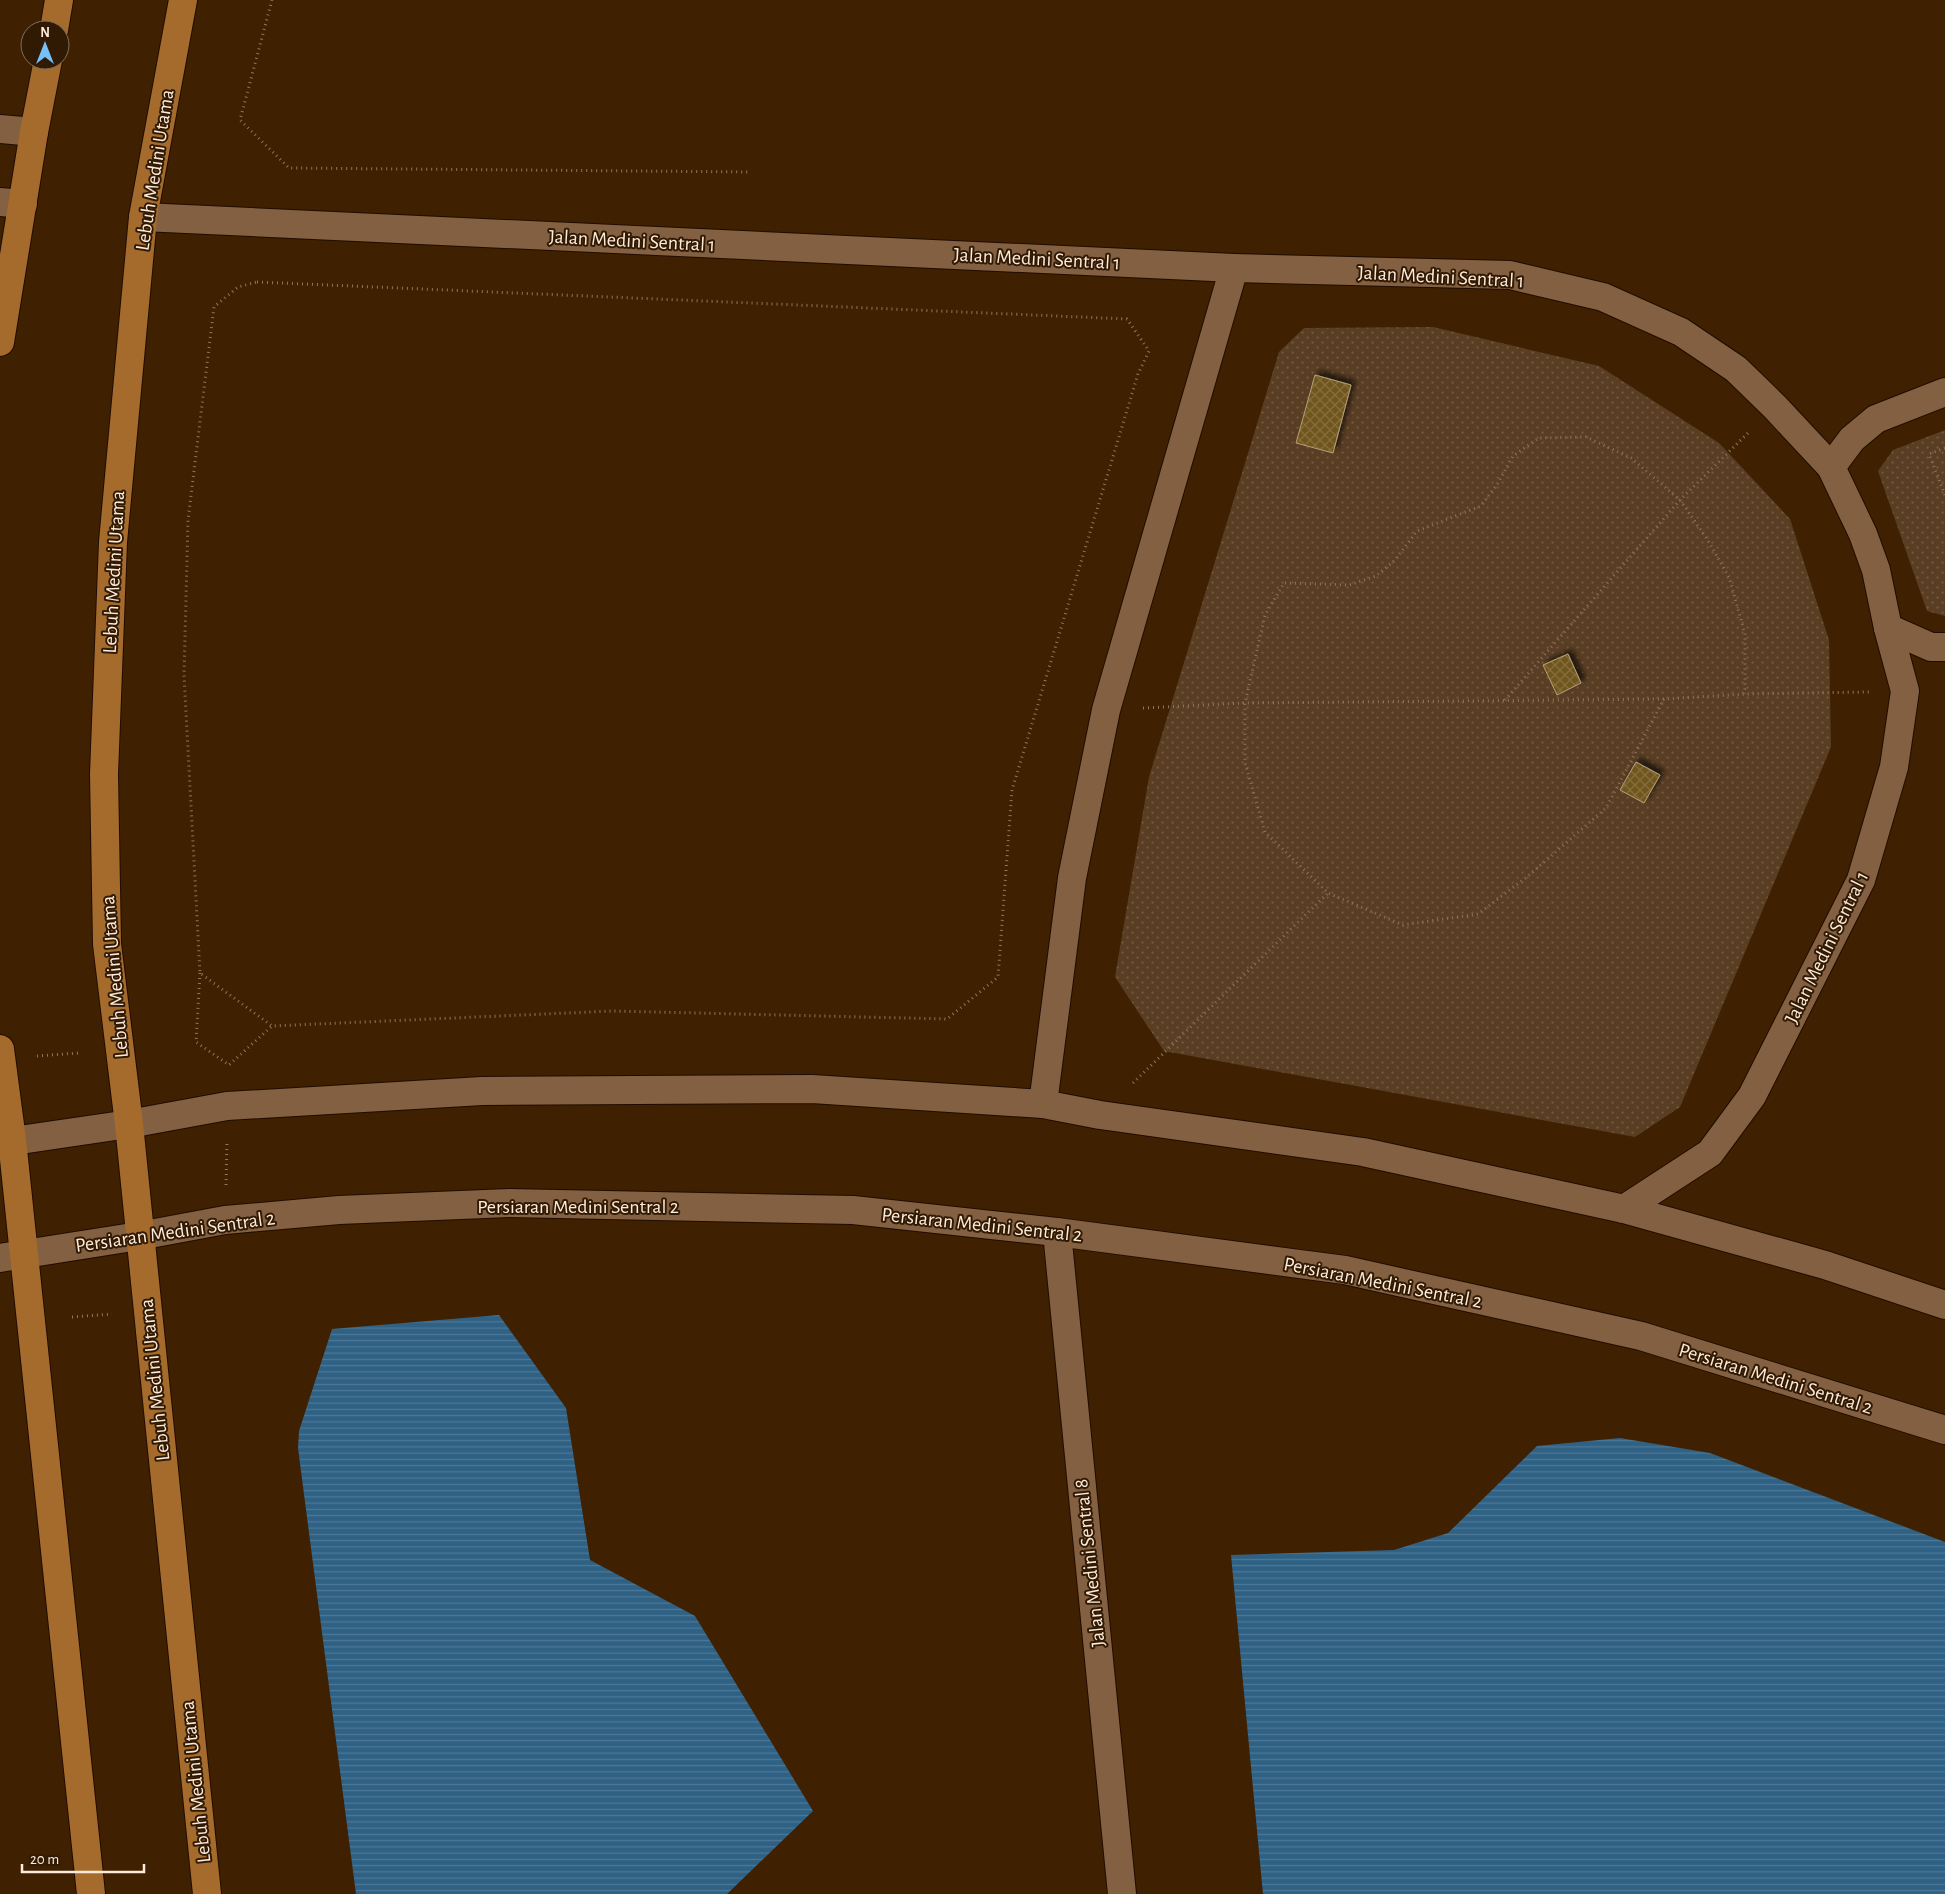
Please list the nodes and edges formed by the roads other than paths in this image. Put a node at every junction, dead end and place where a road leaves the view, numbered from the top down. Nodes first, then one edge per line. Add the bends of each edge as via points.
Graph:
1 (60, 0) edge
2 (183, 0) edge
3 (56, 20) edge
4 (46, 70) edge
5 (0, 130) edge
6 (34, 132) junction
7 (11, 203) edge
8 (143, 217) junction
9 (1234, 268) junction
10 (0, 342) edge
11 (1945, 392) edge
12 (1831, 467) junction
13 (1888, 628) junction
14 (1945, 648) edge
15 (0, 1049) edge
16 (1043, 1104) junction
17 (129, 1124) junction
18 (6, 1142) edge
19 (1624, 1209) junction
20 (1057, 1232) junction
21 (139, 1236) junction
22 (12, 1256) edge
23 (1945, 1305) edge
24 (1945, 1430) edge
25 (91, 1894) edge
26 (206, 1894) edge
27 (1122, 1894) edge

1 - 3 main road
2 - 8 main road, Lebuh Medini Utama
4 - 6 main road
5 - 6 street
6 - 7 main road
7 - 10 main road
8 - 9 street, Jalan Medini Sentral 1
8 - 17 main road, Lebuh Medini Utama via 113,542 104,774 107,944
9 - 12 street, Jalan Medini Sentral 1 via 1510,275 1603,297 1681,332 1736,369
9 - 16 street via 1106,710 1072,878
11 - 12 street via 1876,420 1852,439
12 - 13 street, Jalan Medini Sentral 1 via 1876,570
13 - 14 street via 1931,647
13 - 19 street, Jalan Medini Sentral 1 via 1905,691 1894,767 1861,880 1752,1096 1710,1152
15 - 18 main road
16 - 17 street via 812,1089 482,1091 227,1106
16 - 19 street via 1363,1152
17 - 18 street
17 - 21 main road, Lebuh Medini Utama
18 - 22 main road
19 - 23 street via 1825,1265
20 - 21 street, Persiaran Medini Sentral 2 via 853,1210 508,1203 339,1210 235,1219
20 - 24 street, Persiaran Medini Sentral 2 via 1364,1274 1641,1336
20 - 27 street, Jalan Medini Sentral 8
21 - 22 street, Persiaran Medini Sentral 2
21 - 26 main road, Lebuh Medini Utama
22 - 25 main road

